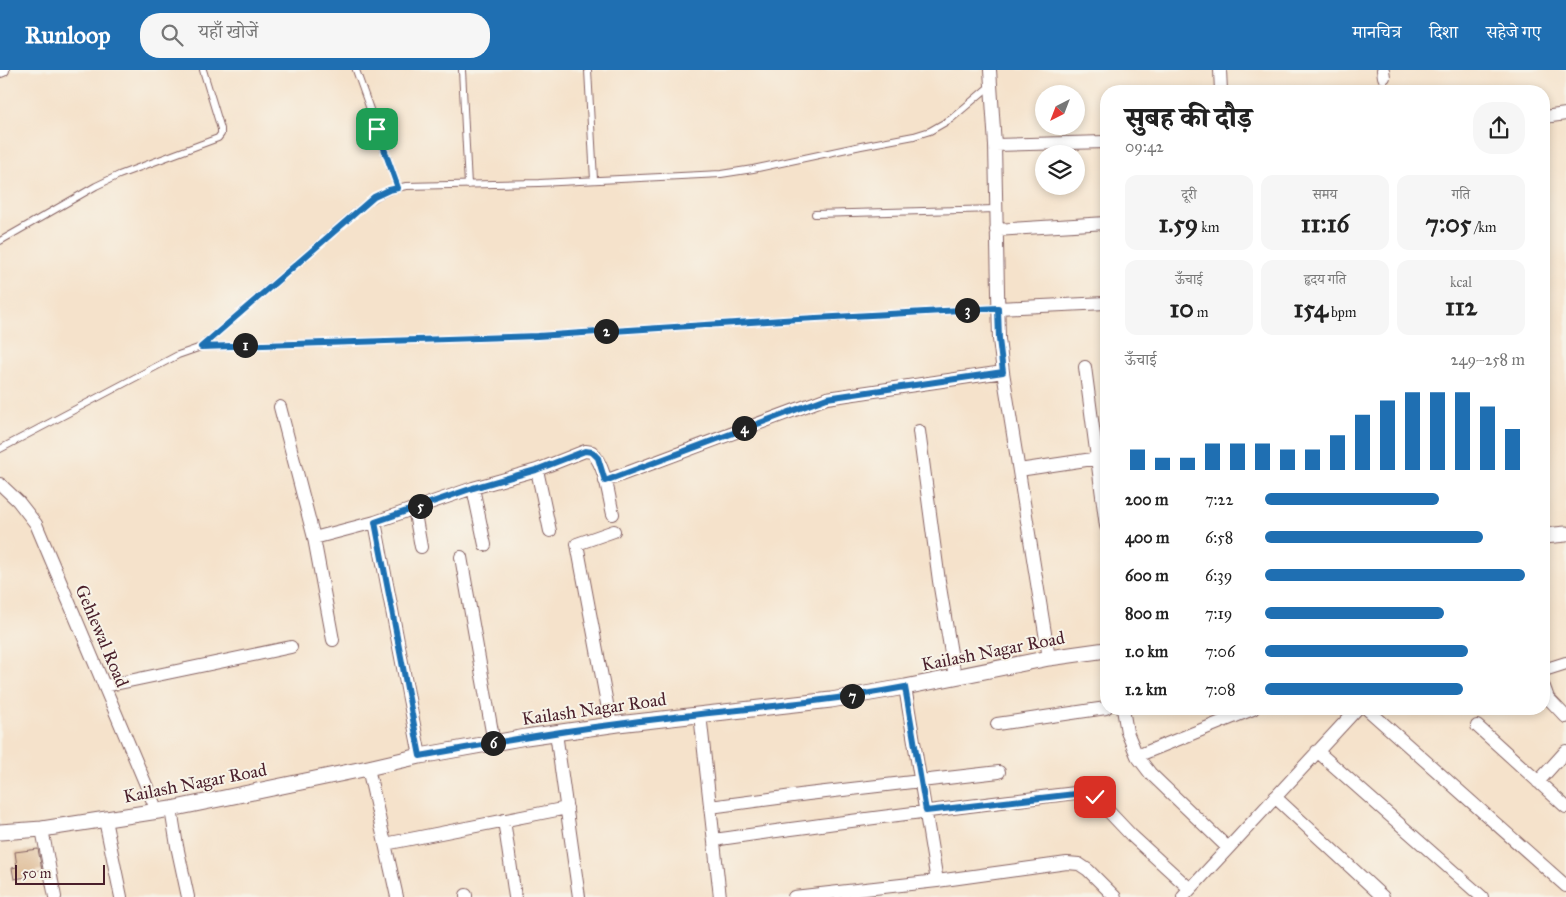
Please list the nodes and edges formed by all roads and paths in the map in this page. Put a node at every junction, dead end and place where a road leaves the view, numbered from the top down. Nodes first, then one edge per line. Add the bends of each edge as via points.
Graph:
1 (203, 70) edge
2 (356, 70) edge
3 (462, 70) edge
4 (588, 70) edge
5 (990, 70) edge
6 (1220, 70) edge
7 (991, 85) junction
8 (1221, 85) edge
9 (1566, 114) edge
10 (1550, 116) edge
11 (1100, 142) edge
12 (995, 145) junction
13 (594, 180) junction
14 (468, 185) junction
15 (398, 188) junction
16 (996, 209) junction
17 (815, 214) dead end
18 (1100, 223) edge
19 (996, 230) junction
20 (0, 241) edge
21 (1100, 303) edge
22 (998, 308) junction
23 (201, 347) junction
24 (1085, 367) dead end
25 (1003, 372) junction
26 (280, 407) dead end
27 (918, 431) dead end
28 (1100, 446) edge
29 (0, 449) edge
30 (1100, 457) edge
31 (536, 470) junction
32 (1019, 470) junction
33 (605, 481) junction
34 (0, 484) edge
35 (473, 488) junction
36 (414, 508) junction
37 (613, 514) dead end
38 (375, 522) junction
39 (550, 531) dead end
40 (614, 531) dead end
41 (1566, 534) edge
42 (1550, 535) edge
43 (314, 538) junction
44 (485, 545) dead end
45 (421, 547) dead end
46 (461, 557) dead end
47 (332, 640) dead end
48 (291, 647) dead end
49 (1100, 651) edge
50 (1049, 658) junction
51 (1566, 663) edge
52 (1550, 668) edge
53 (954, 677) junction
54 (104, 686) junction
55 (905, 687) junction
56 (1550, 700) edge
57 (1100, 709) edge
58 (700, 714) junction
59 (1124, 715) edge
60 (1238, 715) edge
61 (1351, 715) edge
62 (1374, 715) edge
63 (1566, 717) edge
64 (997, 724) dead end
65 (611, 725) junction
66 (1477, 726) dead end
67 (556, 732) junction
68 (494, 743) junction
69 (1317, 751) junction
70 (1566, 751) edge
71 (420, 756) junction
72 (1137, 756) junction
73 (368, 768) junction
74 (999, 772) dead end
75 (920, 781) junction
76 (1538, 782) junction
77 (1275, 796) junction
78 (710, 807) junction
79 (1566, 807) edge
80 (567, 808) junction
81 (164, 810) junction
82 (926, 811) junction
83 (105, 820) junction
84 (504, 820) junction
85 (42, 829) junction
86 (0, 832) edge
87 (714, 840) junction
88 (385, 844) junction
89 (1228, 848) junction
90 (937, 881) junction
91 (1566, 886) edge
92 (1187, 893) edge
93 (55, 897) edge
94 (121, 897) edge
95 (188, 897) edge
96 (398, 897) edge
97 (515, 897) edge
98 (579, 897) edge
99 (720, 897) edge
100 (794, 897) edge
101 (1115, 897) edge
102 (1383, 897) edge
103 (1482, 897) edge

1 - 20 lane via 221,129 218,138 119,174
2 - 15 lane
3 - 14 lane
4 - 13 lane
5 - 7 street
6 - 8 street
7 - 12 street
7 - 13 lane via 951,119 914,136 721,174
9 - 10 street
11 - 12 street
12 - 16 street
13 - 14 lane
14 - 15 lane
15 - 23 lane via 368,202
16 - 17 lane
16 - 19 street
18 - 19 street
19 - 22 street
21 - 22 street
22 - 23 lane via 537,336
22 - 25 street
23 - 29 lane via 178,355
24 - 28 street
25 - 32 street
25 - 33 street via 827,398
26 - 43 street
27 - 53 street
30 - 32 street
31 - 33 street via 585,451 592,452 598,458
31 - 35 street
31 - 39 street
32 - 50 street
33 - 37 street
34 - 54 street, Gehlewal Road via 36,524
35 - 36 street
35 - 44 street
36 - 38 street
36 - 45 street
38 - 43 street
38 - 71 street
40 - 65 street via 577,544
41 - 42 street
43 - 47 street
46 - 68 street
48 - 54 street
49 - 50 street, Kailash Nagar Road
50 - 53 street, Kailash Nagar Road
51 - 52 street
53 - 55 street, Kailash Nagar Road
54 - 81 street, Gehlewal Road
55 - 58 street, Kailash Nagar Road via 831,700
55 - 75 street
56 - 63 street
57 - 64 street
58 - 65 street, Kailash Nagar Road
58 - 78 street
59 - 72 street
60 - 72 street
61 - 69 street
62 - 91 street
65 - 67 street, Kailash Nagar Road
66 - 76 street
67 - 68 street, Kailash Nagar Road
67 - 80 street
68 - 71 street, Kailash Nagar Road
69 - 77 street
69 - 103 street
70 - 76 street
71 - 73 street, Kailash Nagar Road
72 - 89 street via 1150,773
73 - 81 street, Kailash Nagar Road
73 - 88 street
74 - 75 street
75 - 78 street
75 - 82 street
76 - 79 street
77 - 89 street
77 - 102 street
78 - 87 street
80 - 84 street
80 - 98 street
81 - 83 street, Kailash Nagar Road
81 - 95 street, Gehlewal Road via 177,846
82 - 87 street
82 - 90 street
82 - 92 street via 1087,793 1095,797
83 - 85 street, Kailash Nagar Road
83 - 94 street
84 - 88 street
84 - 97 street
85 - 86 street, Kailash Nagar Road
85 - 93 street
87 - 99 street
88 - 96 street
89 - 92 street
90 - 100 street
90 - 101 street via 1079,864

